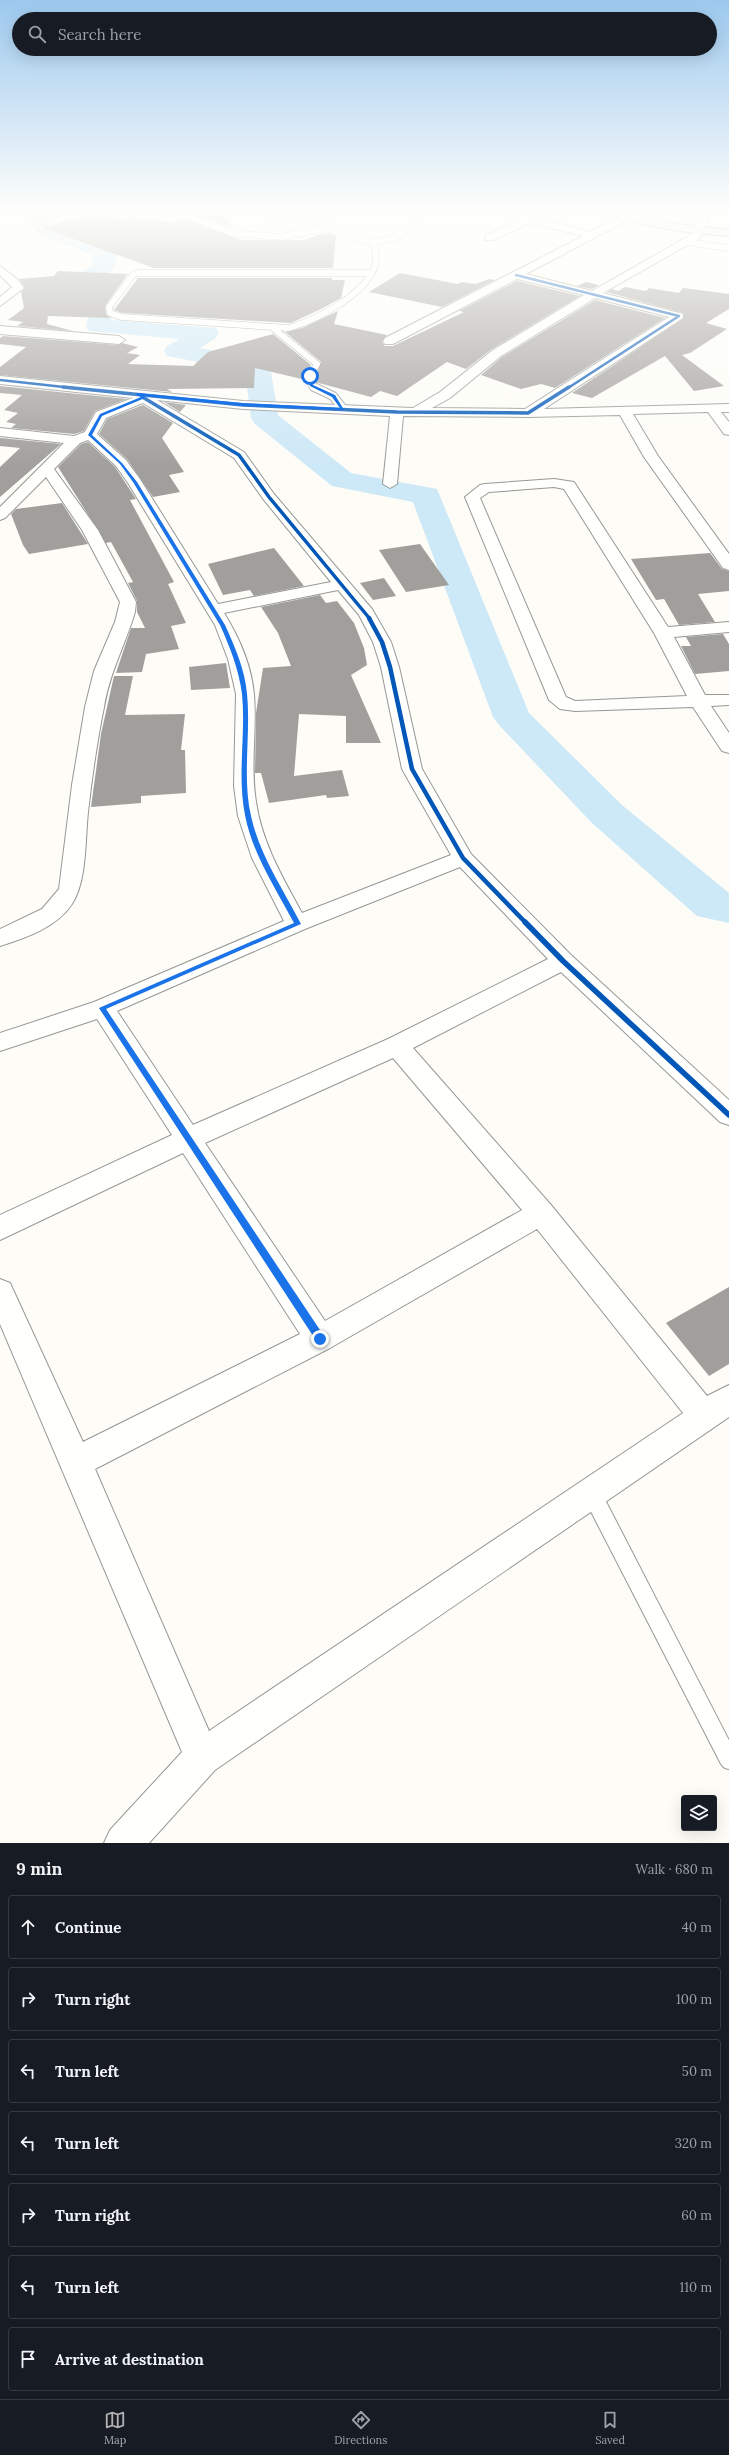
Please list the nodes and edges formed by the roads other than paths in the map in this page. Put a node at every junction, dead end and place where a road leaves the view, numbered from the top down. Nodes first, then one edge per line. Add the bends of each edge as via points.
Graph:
1 (8, 296) edge
2 (117, 296) edge
3 (349, 296) edge
4 (476, 296) edge
5 (589, 296) edge
6 (600, 296) edge
7 (0, 303) edge
8 (274, 328) junction
9 (0, 330) edge
10 (119, 340) dead end
11 (389, 341) dead end
12 (0, 380) edge
13 (141, 396) junction
14 (729, 408) edge
15 (343, 409) junction
16 (712, 409) junction
17 (418, 411) junction
18 (397, 412) junction
19 (625, 412) junction
20 (528, 413) junction
21 (729, 431) edge
22 (0, 432) edge
23 (82, 437) junction
24 (47, 469) junction
25 (390, 484) dead end
26 (0, 515) edge
27 (729, 564) edge
28 (343, 584) junction
29 (213, 610) junction
30 (729, 627) edge
31 (663, 633) junction
32 (729, 700) edge
33 (699, 702) junction
34 (729, 747) edge
35 (463, 858) junction
36 (297, 924) junction
37 (0, 938) edge
38 (564, 961) junction
39 (102, 1008) junction
40 (0, 1042) edge
41 (397, 1046) junction
42 (729, 1115) edge
43 (188, 1139) junction
44 (541, 1212) junction
45 (0, 1228) edge
46 (0, 1292) edge
47 (320, 1339) junction
48 (717, 1408) edge
49 (76, 1462) junction
50 (592, 1494) junction
51 (202, 1757) junction
52 (729, 1760) edge
53 (123, 1843) edge

1 - 7 street
2 - 8 lane via 109,307 110,313 121,317
3 - 8 lane via 301,325
4 - 11 street
5 - 17 street via 498,353 445,395
6 - 20 street via 679,316
8 - 15 lane via 317,364 310,376 311,385 334,396
9 - 10 street
12 - 13 street
13 - 15 street
13 - 23 street via 101,415
13 - 28 street via 239,455 269,497
14 - 16 street
15 - 18 street
16 - 19 street
16 - 21 street
17 - 18 street
17 - 20 street
18 - 25 street
19 - 20 street
19 - 27 street via 651,457
22 - 23 street
23 - 24 street
23 - 29 street via 121,464 135,482
24 - 26 street
24 - 37 street via 90,530 128,602 127,615 116,634 100,679 85,750 70,889 63,904 49,916
28 - 29 street
28 - 35 street via 366,613 382,642 390,667 412,769
29 - 36 street via 223,625 235,654 244,694 248,816 258,847
30 - 31 street
31 - 33 street
31 - 33 street via 569,485 554,483 485,488 472,497 558,700 566,705 576,706
32 - 33 street
33 - 34 street
35 - 36 street
35 - 38 street
36 - 39 street
38 - 41 street
38 - 42 street
39 - 40 street
39 - 43 street
41 - 43 street
41 - 44 street
43 - 45 street
43 - 47 street
44 - 47 street
44 - 48 street
46 - 49 street
47 - 49 street
48 - 50 street
49 - 51 street
50 - 51 street
50 - 52 lane
51 - 53 street

